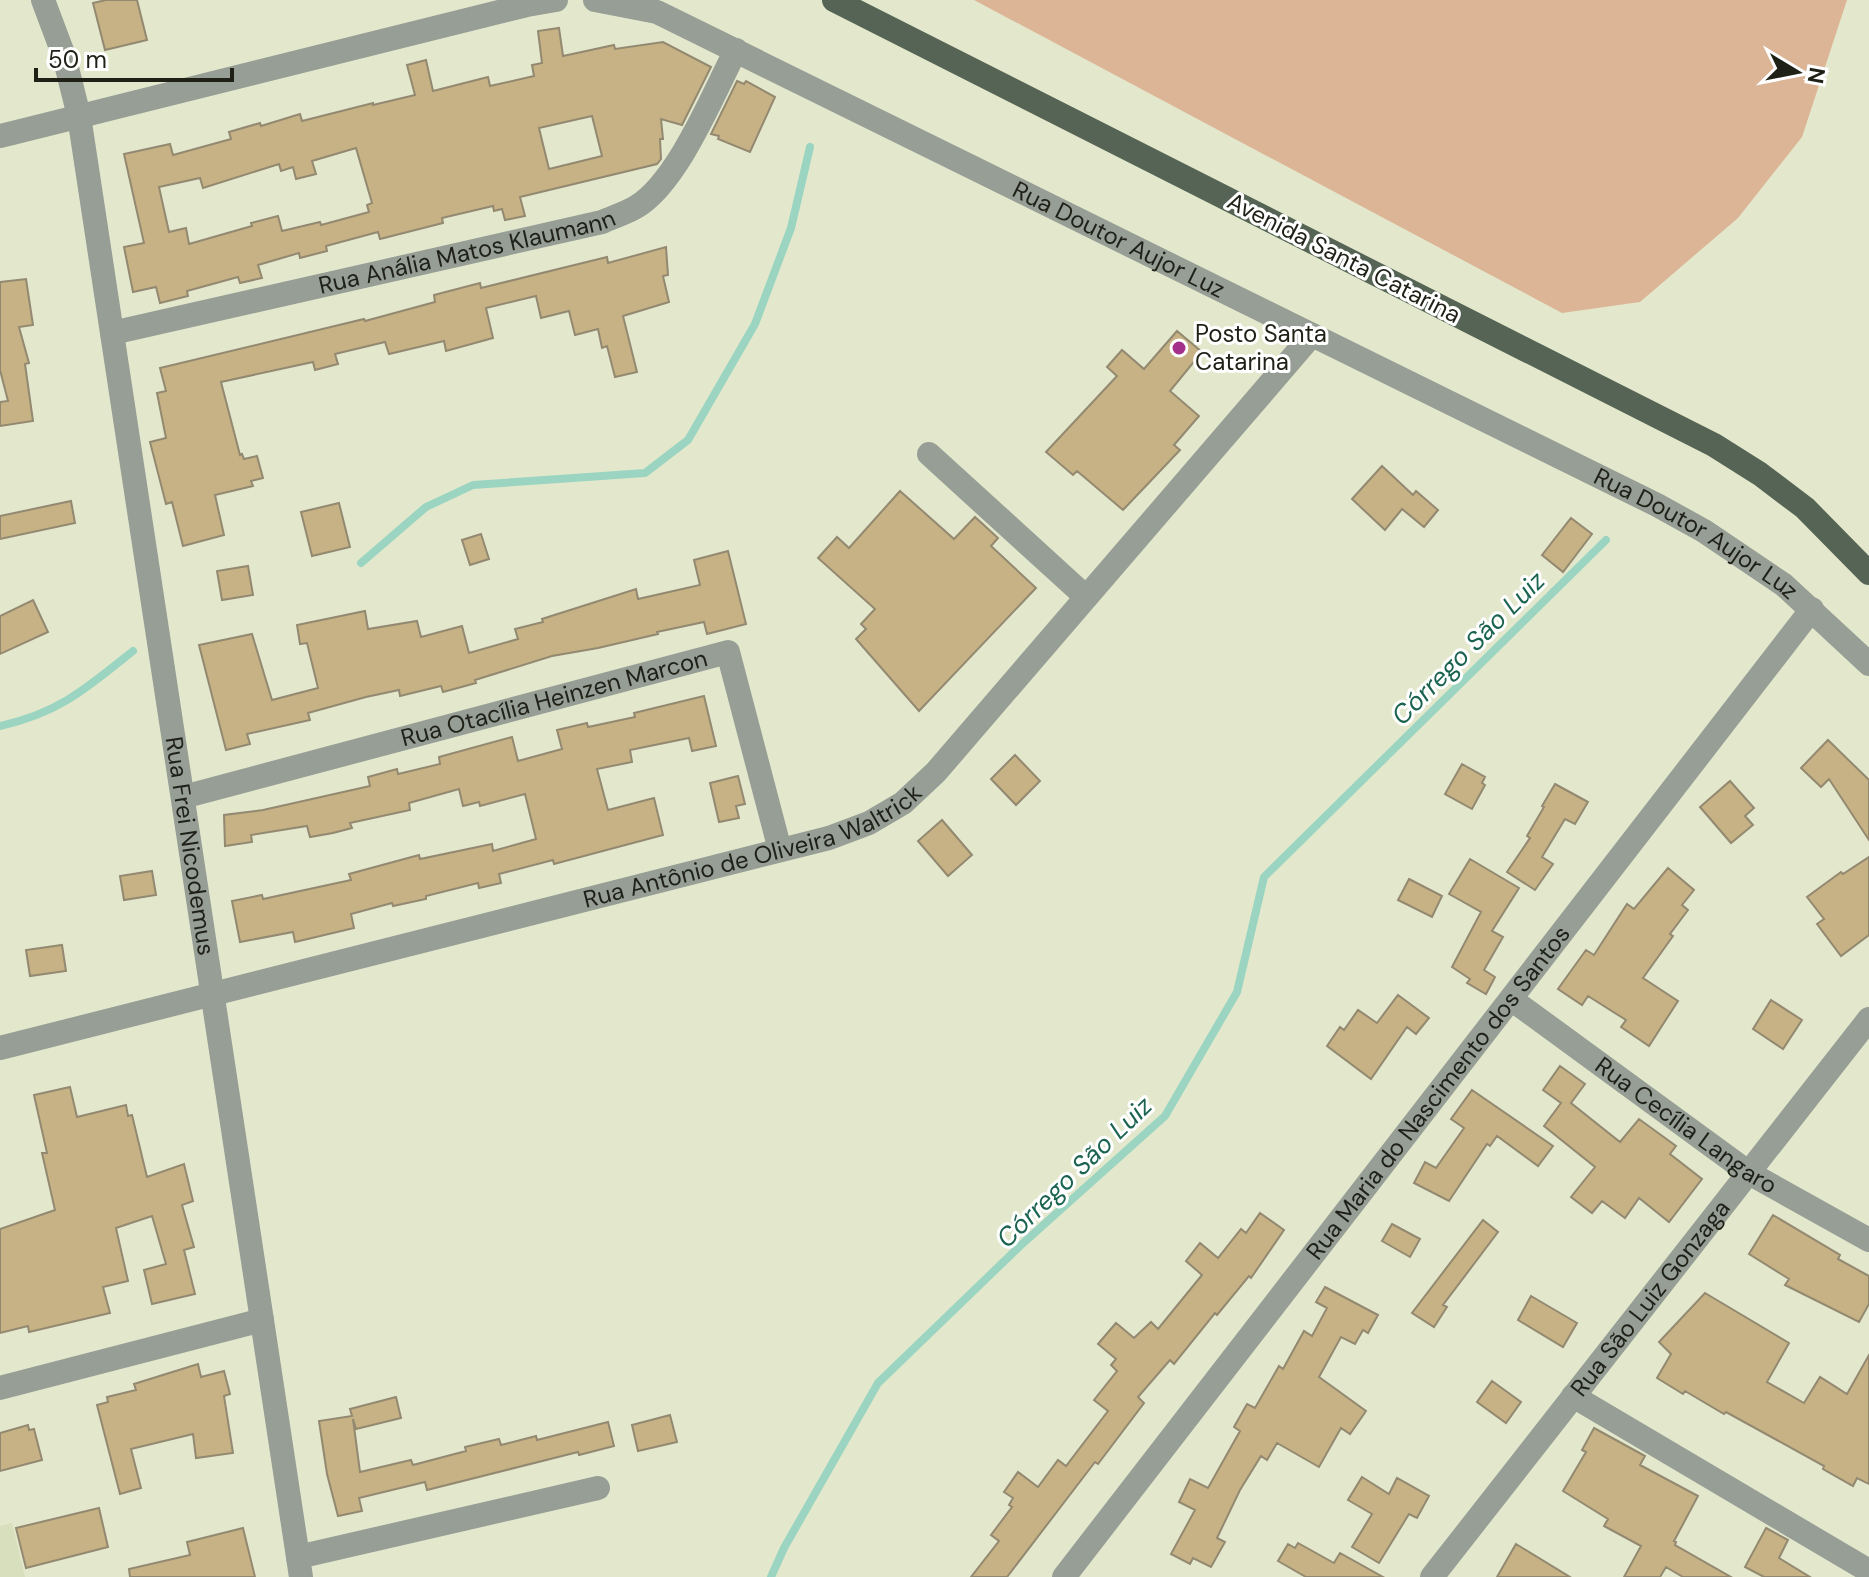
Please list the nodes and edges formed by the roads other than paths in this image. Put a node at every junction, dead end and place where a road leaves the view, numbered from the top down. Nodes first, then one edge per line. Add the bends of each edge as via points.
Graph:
1 (43, 0) edge
2 (556, 0) edge
3 (595, 0) edge
4 (834, 0) edge
5 (736, 50) junction
6 (79, 116) junction
7 (0, 136) edge
8 (112, 333) junction
9 (1312, 335) junction
10 (929, 454) dead end
11 (1839, 541) junction
12 (1869, 573) edge
13 (1869, 584) edge
14 (1086, 597) junction
15 (1812, 609) junction
16 (1869, 664) edge
17 (183, 797) junction
18 (780, 850) junction
19 (213, 994) junction
20 (1511, 999) junction
21 (1869, 1019) edge
22 (0, 1048) edge
23 (1749, 1173) junction
24 (1869, 1240) edge
25 (262, 1320) junction
26 (0, 1388) edge
27 (1573, 1396) junction
28 (598, 1488) dead end
29 (300, 1567) edge
30 (1869, 1571) edge
31 (1440, 1575) edge
32 (1064, 1577) edge

1 - 6 street, Rua Frei Nicodemus
2 - 6 street
3 - 5 street, Rua Doutor Aujor Luz via 657,12
4 - 11 main road, Avenida Santa Catarina via 1714,445 1805,508
5 - 8 street, Rua Anália Matos Klaumann via 677,163 638,206 602,222
5 - 9 street, Rua Doutor Aujor Luz
6 - 7 street
6 - 8 street, Rua Frei Nicodemus
8 - 17 street, Rua Frei Nicodemus
9 - 14 street, Rua Antônio de Oliveira Waltrick
9 - 15 street, Rua Doutor Aujor Luz via 1669,511 1749,559
10 - 14 street
11 - 12 main road, Avenida Santa Catarina
11 - 13 main road, Avenida Santa Catarina
14 - 18 street, Rua Antônio de Oliveira Waltrick via 936,772 903,803 869,823
15 - 16 street, Rua Doutor Aujor Luz
15 - 20 street, Rua Maria do Nascimento dos Santos
17 - 18 street, Rua Otacília Heinzen Marcon via 728,652
17 - 19 street, Rua Frei Nicodemus
18 - 19 street, Rua Antônio de Oliveira Waltrick
19 - 22 street, Rua Antônio de Oliveira Waltrick
19 - 25 street, Rua Frei Nicodemus
20 - 23 street, Rua Cecília Langaro
20 - 32 street, Rua Maria do Nascimento dos Santos
21 - 23 street, Rua São Luiz Gonzaga
23 - 24 street, Rua Cecília Langaro
23 - 27 street, Rua São Luiz Gonzaga
25 - 26 street
25 - 29 street, Rua Frei Nicodemus
27 - 30 street
27 - 31 street, Rua São Luiz Gonzaga
28 - 29 street

